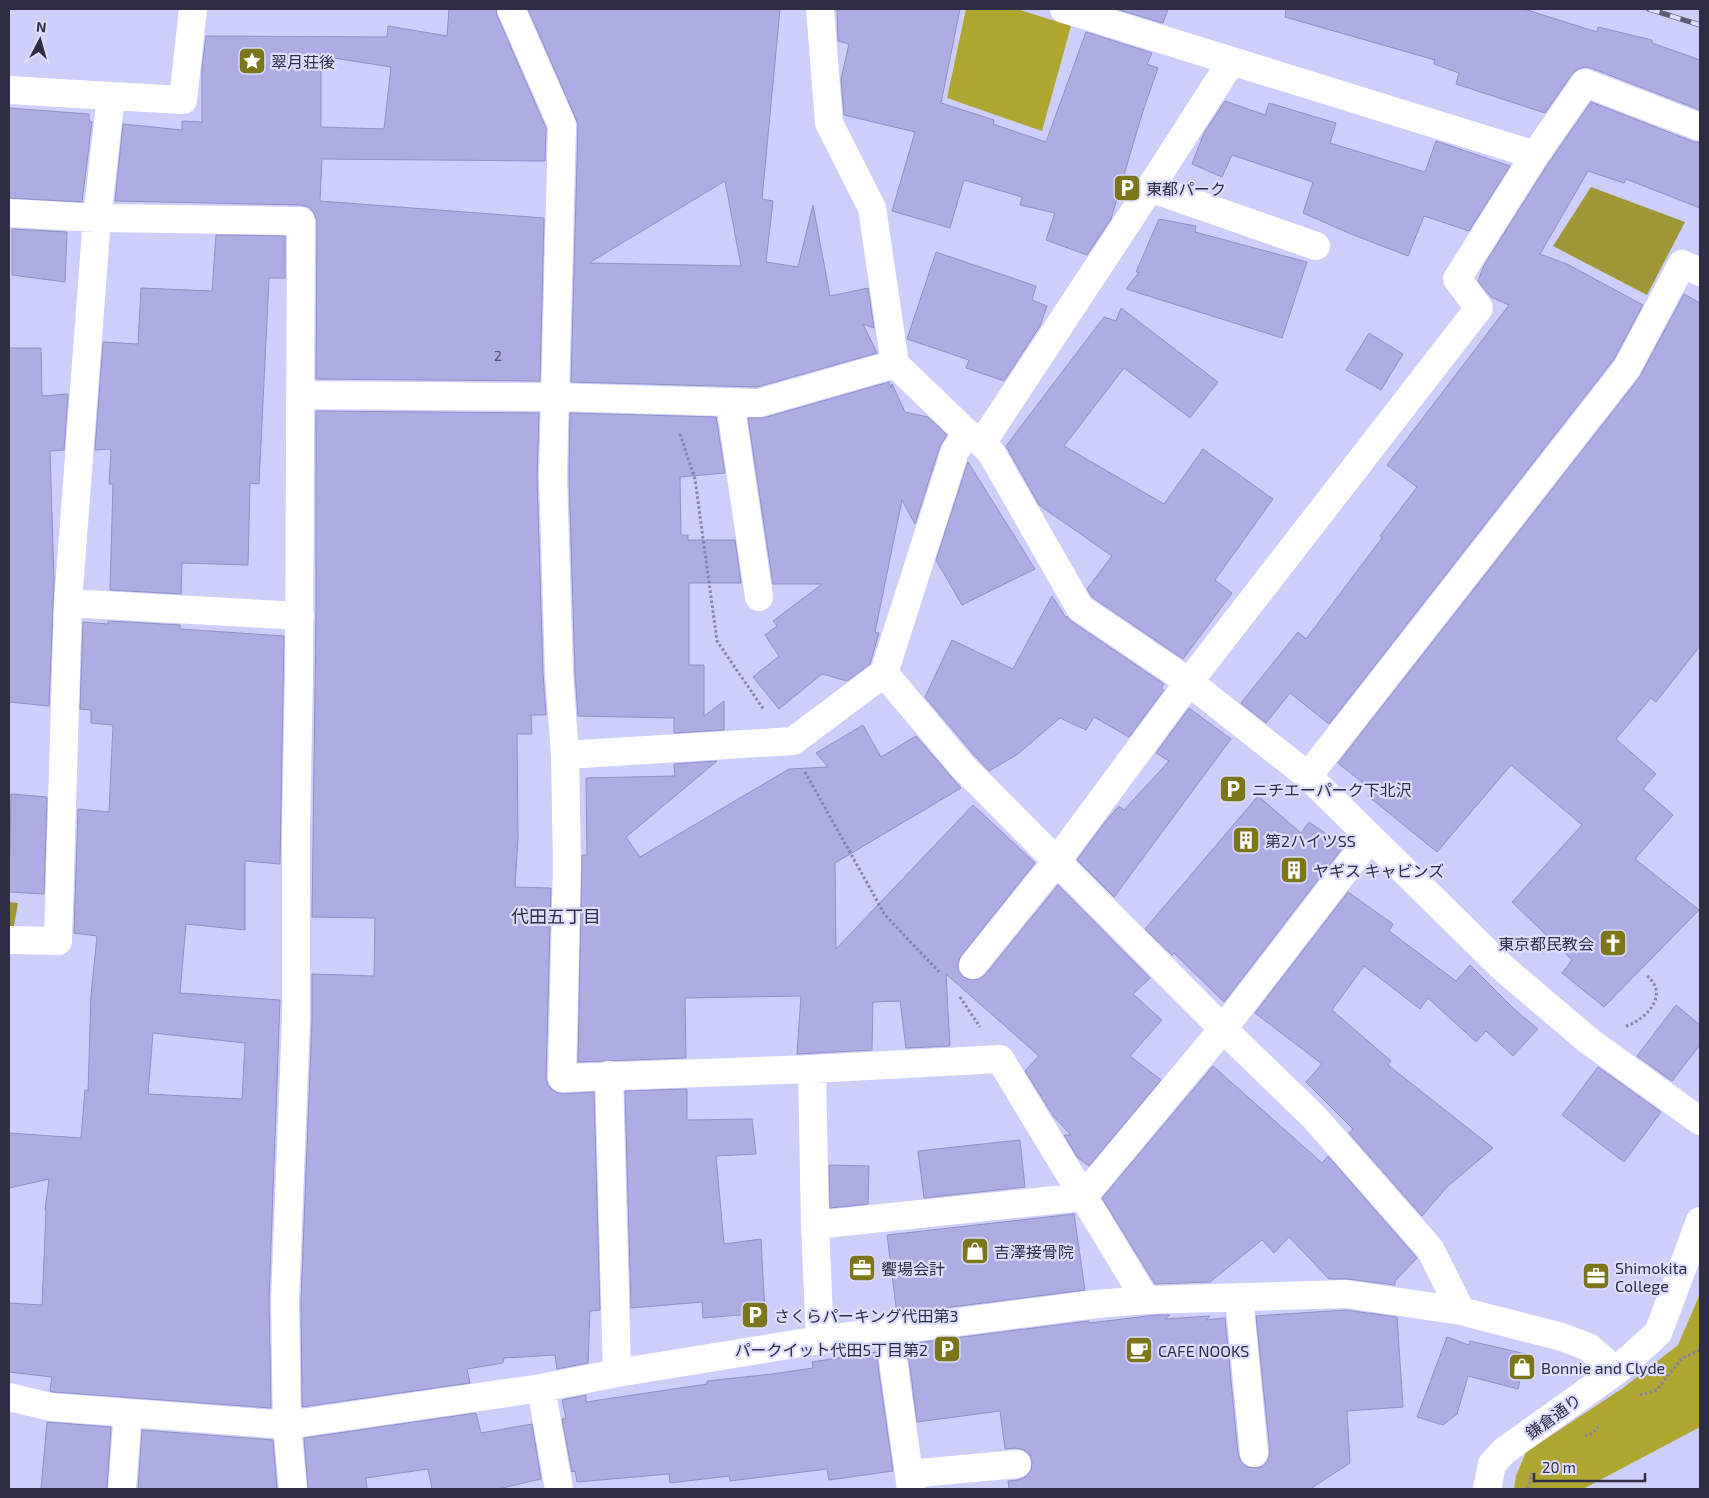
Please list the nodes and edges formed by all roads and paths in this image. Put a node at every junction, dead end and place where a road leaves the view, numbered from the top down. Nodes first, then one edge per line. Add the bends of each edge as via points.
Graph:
1 (193, 9) edge
2 (510, 9) edge
3 (820, 9) edge
4 (1064, 9) edge
5 (1232, 62) junction
6 (9, 90) edge
7 (111, 96) junction
8 (1700, 127) edge
9 (1534, 155) junction
10 (1150, 188) junction
11 (9, 213) edge
12 (97, 218) junction
13 (1316, 246) dead end
14 (1700, 272) edge
15 (895, 364) junction
16 (301, 395) junction
17 (554, 397) junction
18 (668, 401) junction
19 (730, 402) junction
20 (974, 438) junction
21 (759, 597) dead end
22 (68, 603) junction
23 (300, 616) junction
24 (884, 673) junction
25 (1188, 682) junction
26 (793, 741) junction
27 (565, 755) junction
28 (1308, 776) junction
29 (1370, 838) junction
30 (1056, 862) junction
31 (9, 940) edge
32 (973, 965) dead end
33 (942, 975) dead end
34 (1647, 976) dead end
35 (960, 996) dead end
36 (1621, 1027) dead end
37 (1223, 1029) junction
38 (1000, 1059) junction
39 (812, 1069) junction
40 (609, 1075) junction
41 (1700, 1121) edge
42 (1083, 1197) junction
43 (1700, 1221) edge
44 (815, 1225) junction
45 (1239, 1297) junction
46 (1146, 1300) junction
47 (1461, 1311) junction
48 (889, 1331) junction
49 (820, 1340) junction
50 (1616, 1371) junction
51 (617, 1373) junction
52 (541, 1388) junction
53 (9, 1398) edge
54 (128, 1413) junction
55 (287, 1424) junction
56 (1254, 1453) dead end
57 (1016, 1464) dead end
58 (910, 1482) edge
59 (122, 1489) edge
60 (293, 1489) edge
61 (559, 1489) edge
62 (1487, 1489) edge

1 - 7 street via 182,100
2 - 17 street via 562,125
3 - 15 street via 829,123 872,208
4 - 5 street
5 - 9 street
5 - 10 street
6 - 7 street
7 - 12 street
8 - 9 street via 1585,83
9 - 25 street via 1457,279 1478,308
10 - 13 street
10 - 20 street
11 - 12 street
12 - 16 street via 301,221
12 - 22 street
14 - 28 street via 1682,264 1627,368
15 - 19 street via 759,403
15 - 20 street
16 - 17 street
16 - 23 street
17 - 18 street
17 - 27 street via 559,673
18 - 19 street
18 - 26 path via 695,479 718,641 762,708
19 - 21 street
20 - 24 street via 955,451
20 - 25 street via 992,454 1080,608
22 - 23 street
22 - 31 street via 58,940
23 - 55 street via 296,1019 285,1301
24 - 26 street
24 - 30 street via 963,767
25 - 28 street
25 - 30 street
26 - 27 street
26 - 33 path via 802,767 886,915
27 - 40 street via 567,865 562,1078
28 - 29 street
29 - 37 street
29 - 41 street via 1502,968 1589,1041
30 - 32 street
30 - 37 street
34 - 36 path via 1657,989 1654,1001 1642,1019
35 - 38 path
37 - 42 street
37 - 47 street via 1314,1117 1430,1248
38 - 39 street
38 - 42 street
39 - 40 street
39 - 44 street
40 - 51 street
42 - 44 street
42 - 46 street
43 - 50 street, 鎌倉通り via 1658,1333
44 - 49 street
45 - 46 street
45 - 47 street via 1346,1294
45 - 56 street
46 - 48 street
47 - 50 street via 1562,1337 1588,1347
48 - 49 street
48 - 58 street
49 - 51 street
50 - 62 street, 鎌倉通り via 1504,1451 1492,1464
51 - 52 street
52 - 55 street
52 - 61 street
53 - 54 street via 51,1406
54 - 55 street
54 - 59 street
55 - 60 street
57 - 58 street

